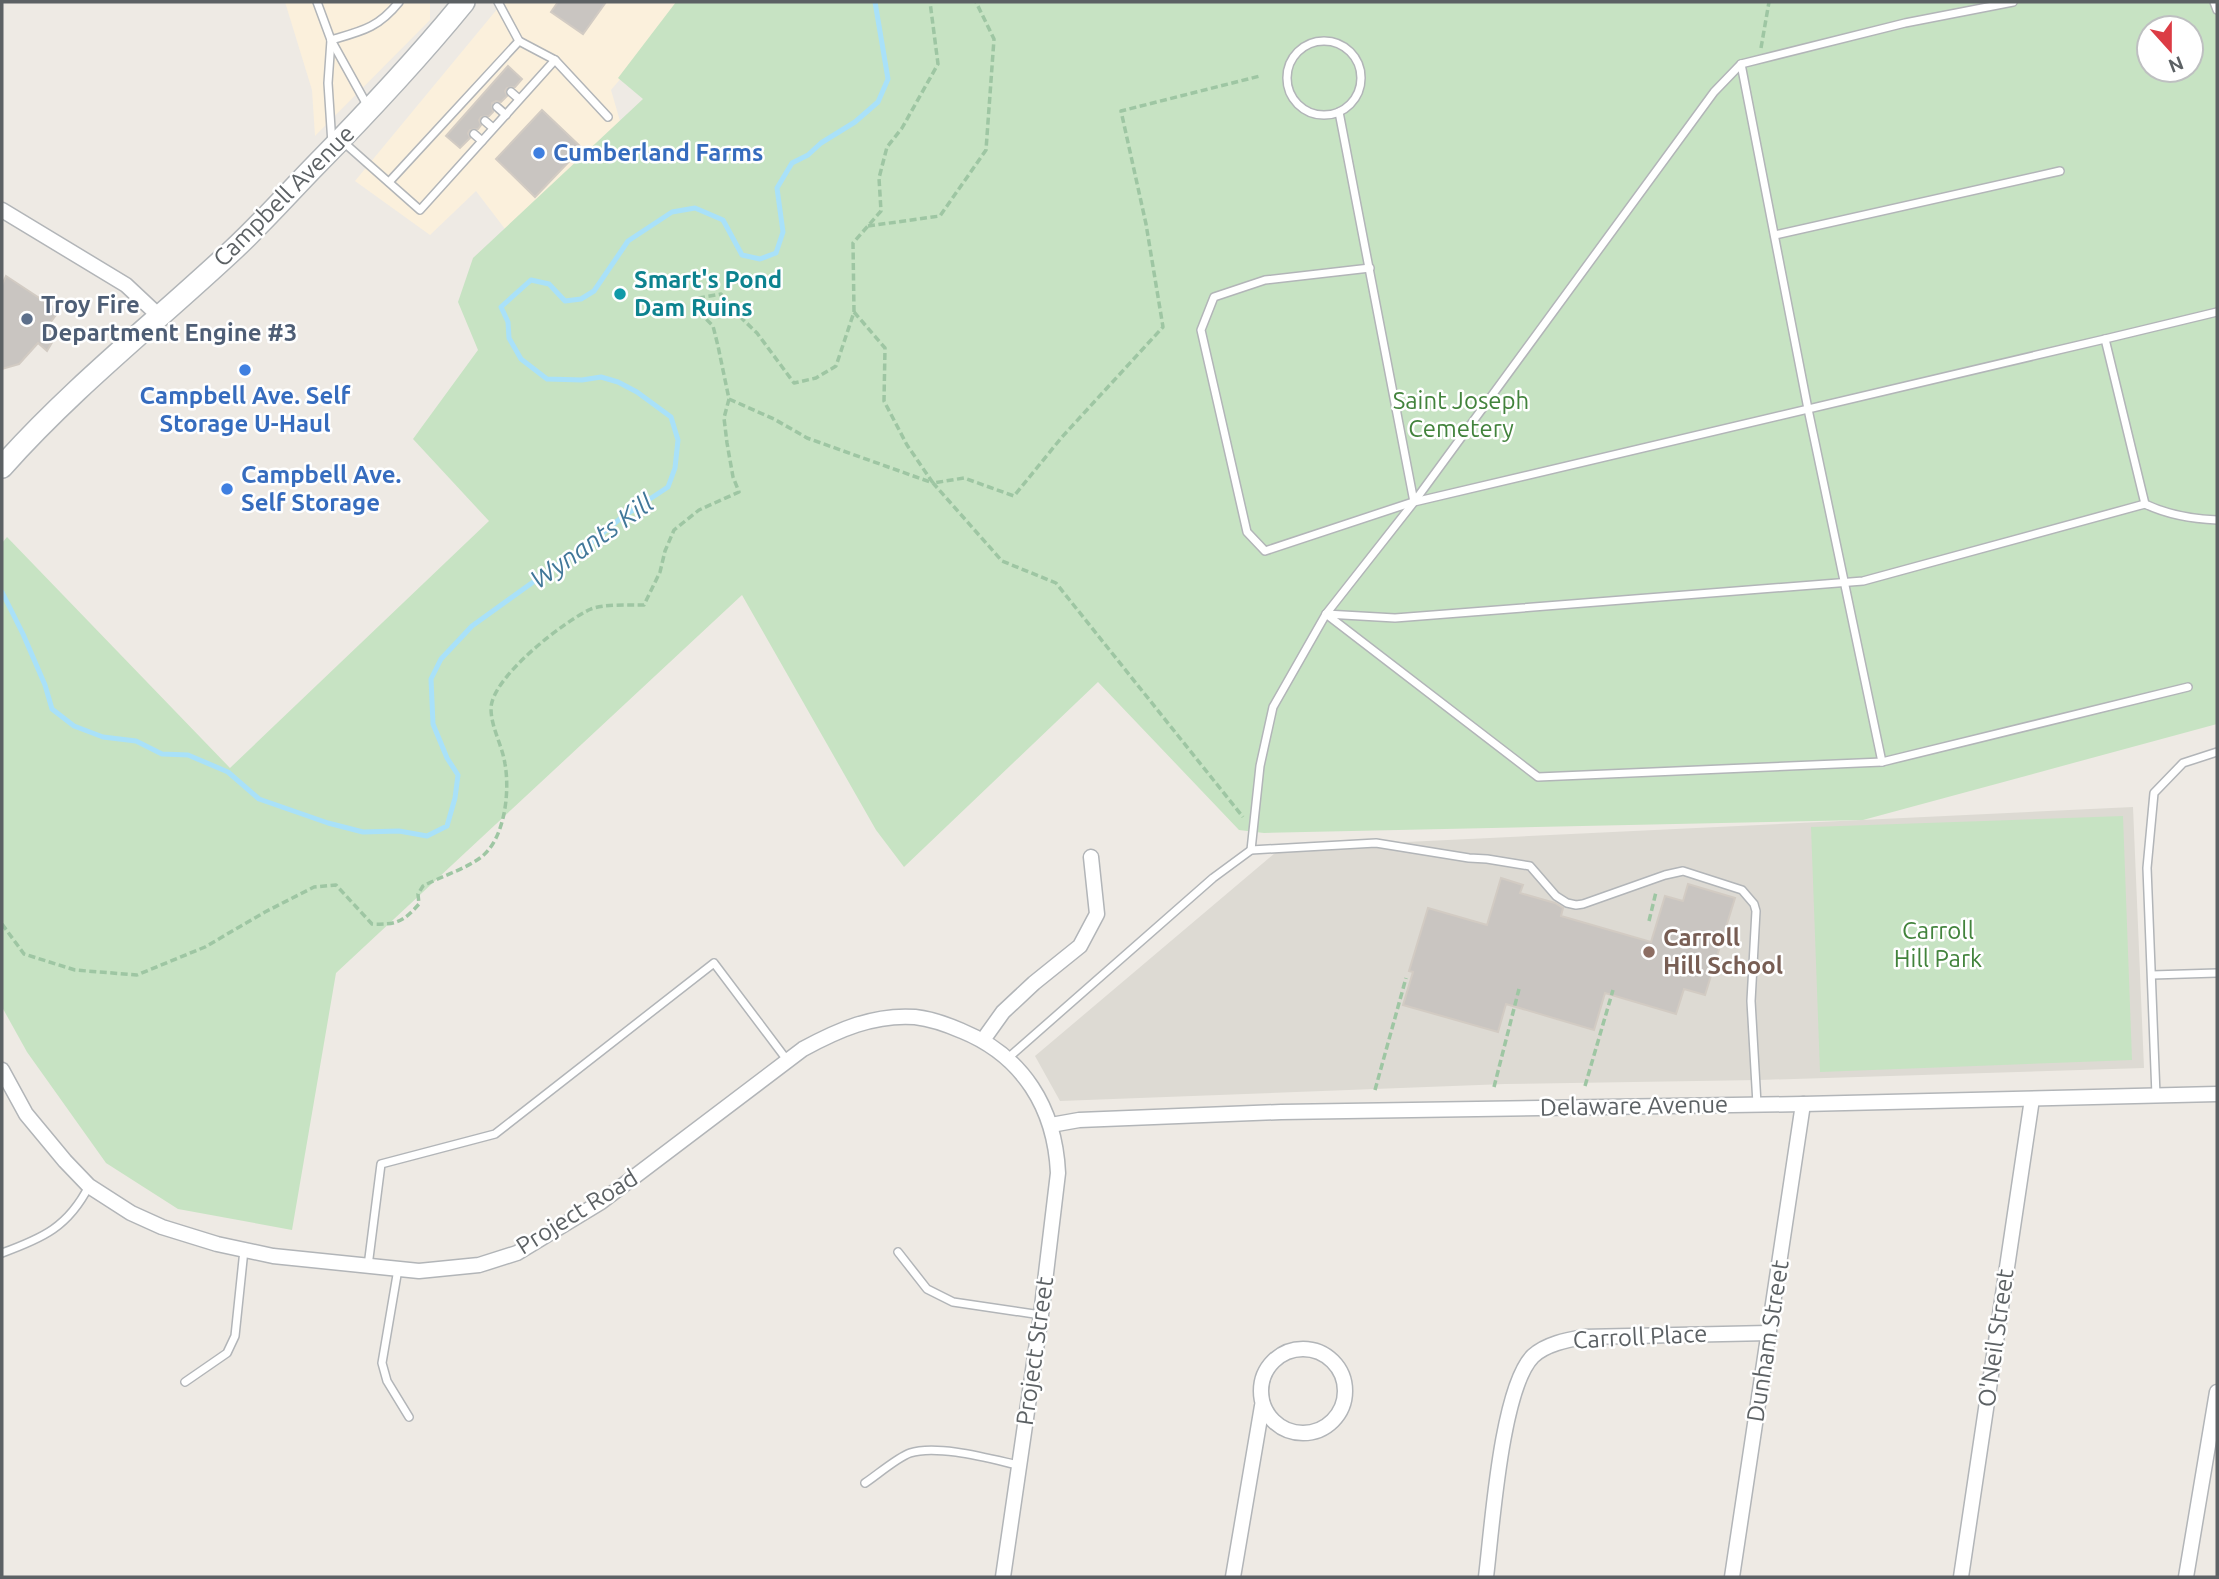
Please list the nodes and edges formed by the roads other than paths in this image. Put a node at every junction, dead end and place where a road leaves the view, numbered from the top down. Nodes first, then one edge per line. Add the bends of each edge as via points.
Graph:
1 (317, 2) edge
2 (399, 2) edge
3 (464, 2) edge
4 (498, 2) edge
5 (2013, 2) edge
6 (2214, 2) edge
7 (2217, 10) edge
8 (331, 40) junction
9 (519, 41) junction
10 (555, 60) junction
11 (1741, 64) junction
12 (489, 73) junction
13 (496, 79) dead end
14 (475, 88) junction
15 (510, 92) dead end
16 (483, 95) dead end
17 (519, 99) junction
18 (463, 102) junction
19 (497, 107) dead end
20 (471, 108) dead end
21 (369, 109) junction
22 (1339, 112) junction
23 (452, 114) junction
24 (506, 115) junction
25 (608, 117) dead end
26 (459, 121) dead end
27 (485, 121) dead end
28 (493, 128) junction
29 (474, 134) dead end
30 (482, 141) junction
31 (336, 144) junction
32 (2060, 171) dead end
33 (389, 183) junction
34 (2, 210) edge
35 (1775, 235) junction
36 (1370, 268) junction
37 (2217, 312) edge
38 (158, 316) junction
39 (2105, 339) junction
40 (1808, 409) junction
41 (2, 467) edge
42 (1413, 502) junction
43 (2145, 503) junction
44 (2217, 520) edge
45 (1844, 582) junction
46 (1326, 614) junction
47 (2188, 687) dead end
48 (2217, 752) edge
49 (1882, 762) junction
50 (1251, 850) junction
51 (1091, 857) dead end
52 (2217, 973) edge
53 (2152, 975) junction
54 (983, 1040) junction
55 (1008, 1058) junction
56 (788, 1061) junction
57 (2, 1070) edge
58 (2217, 1094) edge
59 (2156, 1096) junction
60 (2032, 1098) junction
61 (1757, 1104) junction
62 (1804, 1104) junction
63 (1051, 1125) junction
64 (89, 1186) junction
65 (244, 1250) junction
66 (898, 1252) dead end
67 (2, 1253) edge
68 (368, 1266) junction
69 (398, 1269) junction
70 (1041, 1315) junction
71 (1769, 1333) junction
72 (185, 1382) dead end
73 (2217, 1392) edge
74 (1262, 1406) junction
75 (409, 1417) dead end
76 (1018, 1465) junction
77 (865, 1483) dead end
78 (1003, 1577) edge
79 (1233, 1577) edge
80 (1486, 1577) edge
81 (1732, 1577) edge
82 (1961, 1577) edge
83 (2186, 1577) edge

1 - 8 lane
2 - 8 lane via 368,30
3 - 21 street, Campbell Avenue
4 - 9 lane
5 - 11 lane via 1905,23
6 - 7 lane
8 - 21 lane
8 - 31 lane via 328,83
9 - 10 lane
9 - 12 lane
10 - 17 lane
10 - 25 lane
11 - 35 lane
11 - 42 lane via 1714,92
12 - 13 lane
12 - 14 lane
14 - 16 lane
14 - 18 lane
15 - 17 lane
17 - 24 lane
18 - 20 lane
18 - 23 lane
19 - 24 lane
21 - 31 street, Campbell Avenue
22 - 22 lane via 1316,115 1305,111 1290,93 1286,82 1291,59 1308,44 1334,42 1355,57 1361,82 1350,105
22 - 36 lane
23 - 26 lane
23 - 33 lane
24 - 28 lane
27 - 28 lane
28 - 30 lane
29 - 30 lane
30 - 33 lane via 420,209
31 - 33 lane
31 - 38 street, Campbell Avenue via 234,249
32 - 35 lane
34 - 38 street via 126,285
35 - 40 lane
36 - 42 lane
36 - 42 lane via 1265,280 1214,297 1201,330 1247,532 1265,551
37 - 39 lane
38 - 41 street, Campbell Avenue
39 - 40 lane
39 - 43 lane
40 - 42 lane
40 - 45 lane
42 - 46 lane
43 - 44 lane
43 - 45 lane via 1863,581
45 - 46 lane via 1395,618
45 - 49 lane
46 - 49 lane via 1538,777
46 - 50 lane via 1273,706 1260,766
47 - 49 lane
48 - 53 lane via 2183,763 2154,793 2147,868
50 - 55 lane
50 - 61 lane via 1376,843 1530,866 1556,896 1576,905 1684,871 1742,890 1756,911 1751,1001
51 - 54 street via 1097,914 1080,946 1003,1012
52 - 53 lane
53 - 59 lane
54 - 55 street, Project Road
54 - 56 street, Project Road via 937,1021 890,1018 836,1031
55 - 63 street, Project Road via 1035,1089
56 - 68 lane via 715,963 495,1134 381,1164
56 - 69 street, Project Road via 601,1202 517,1253 480,1265
57 - 64 street, Project Road via 26,1114
58 - 59 street, Delaware Avenue
59 - 60 street, Delaware Avenue
60 - 62 street, Delaware Avenue
60 - 82 street, O'Neil Street
61 - 62 street, Delaware Avenue
61 - 63 street, Delaware Avenue via 1281,1112
62 - 71 street, Dunham Street
63 - 70 street, Project Street via 1058,1173
64 - 65 street, Project Road via 162,1227
64 - 67 lane via 57,1228
65 - 68 street, Project Road
65 - 72 lane via 235,1336 227,1353
66 - 70 lane via 927,1289 953,1302
68 - 69 street, Project Road
69 - 75 lane via 382,1363 387,1381
70 - 76 street, Project Street
71 - 80 street, Carroll Place via 1583,1337 1560,1341 1534,1356 1512,1398
71 - 81 street, Dunham Street
73 - 83 street
74 - 74 street via 1262,1378 1268,1366 1290,1350 1318,1351 1339,1368 1345,1396 1341,1410 1314,1432 1293,1433 1280,1427
74 - 79 street
76 - 77 lane via 956,1453 910,1453
76 - 78 street, Project Street

